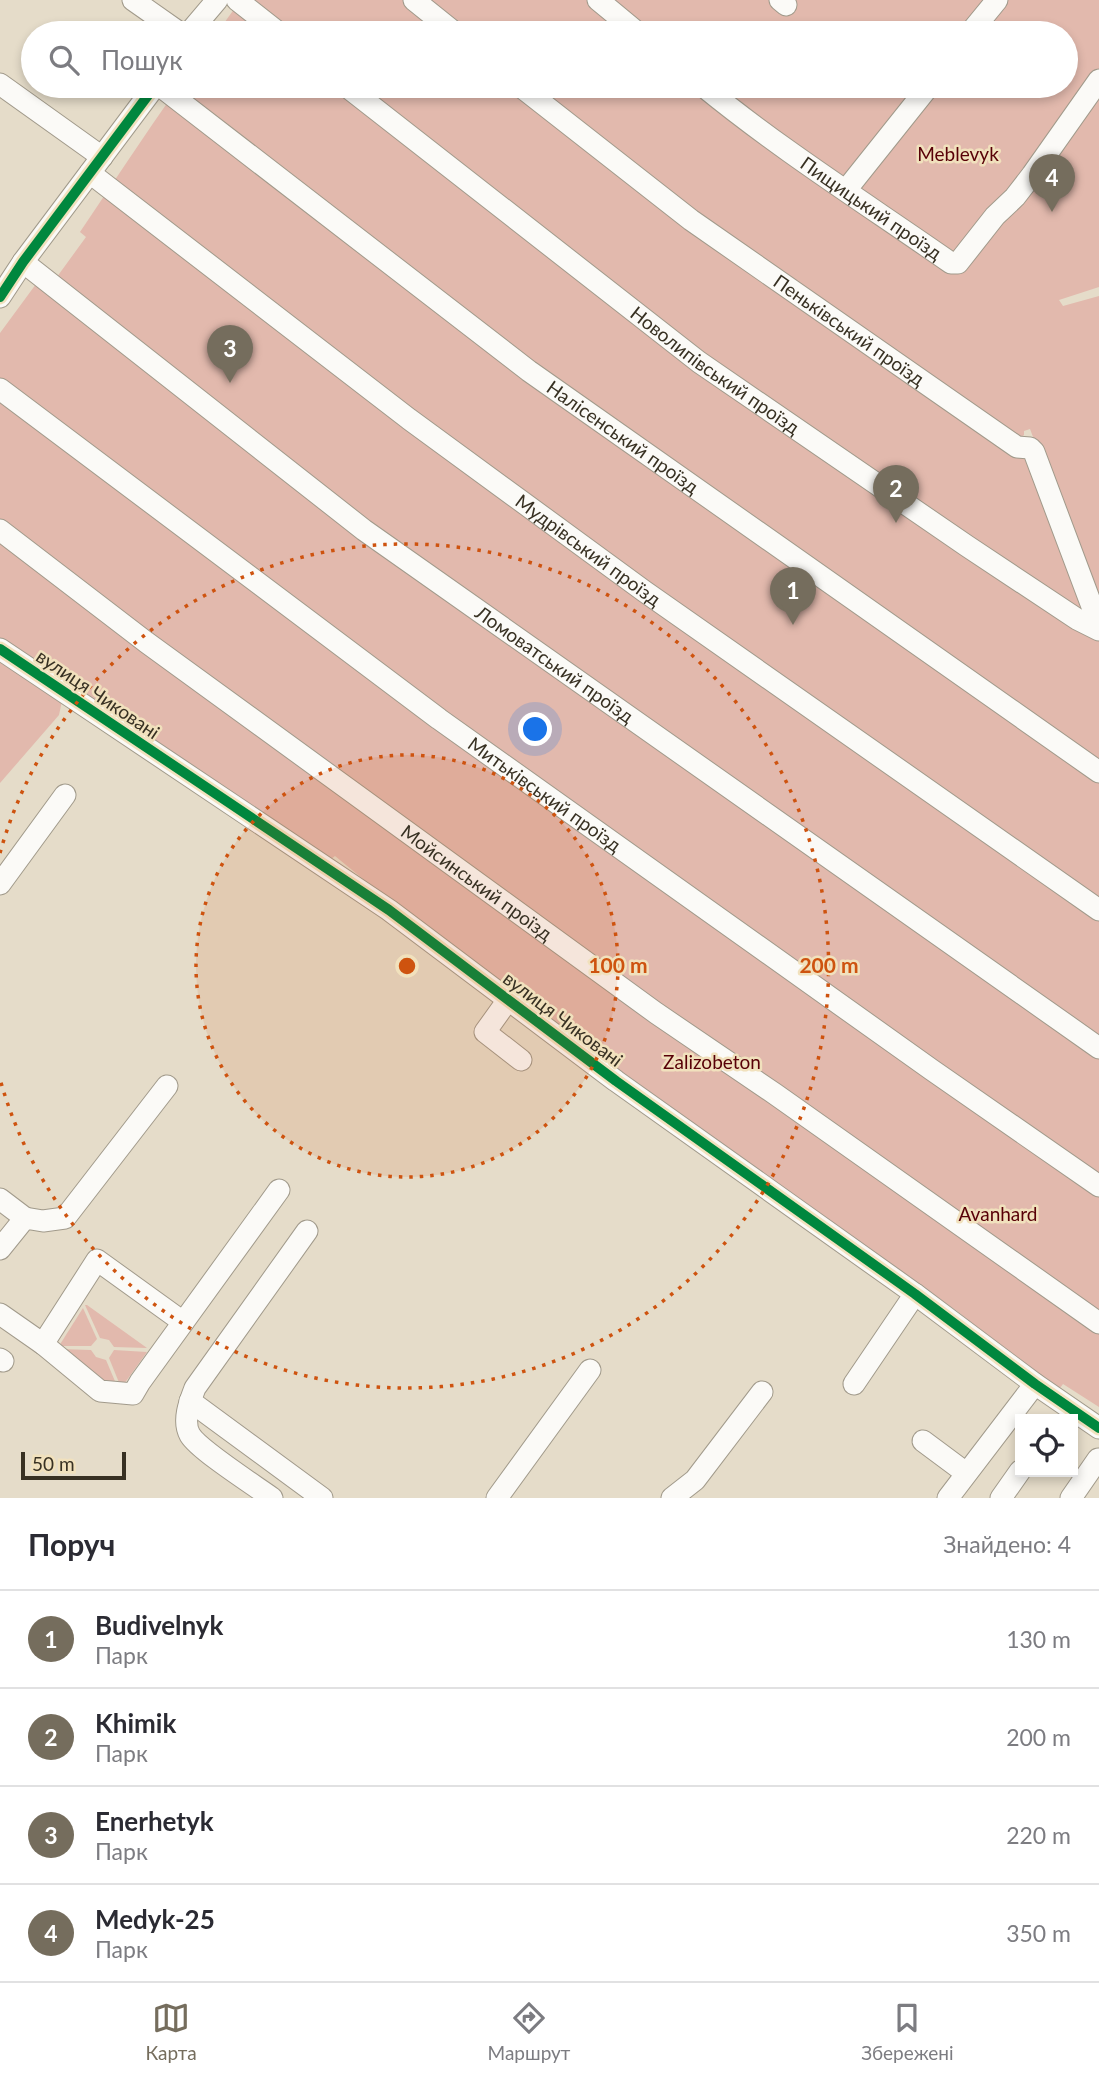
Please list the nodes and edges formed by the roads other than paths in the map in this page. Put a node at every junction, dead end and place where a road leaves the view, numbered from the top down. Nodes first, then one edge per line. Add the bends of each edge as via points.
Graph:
1 (134, 0) edge
2 (217, 0) edge
3 (237, 0) edge
4 (414, 0) edge
5 (598, 0) edge
6 (997, 0) edge
7 (163, 21) edge
8 (199, 21) edge
9 (264, 21) edge
10 (440, 21) edge
11 (623, 21) edge
12 (980, 21) edge
13 (1099, 80) edge
14 (0, 84) edge
15 (149, 98) edge
16 (174, 98) edge
17 (361, 98) edge
18 (535, 98) edge
19 (718, 98) edge
20 (919, 98) edge
21 (96, 165) junction
22 (846, 190) junction
23 (12, 269) edge
24 (0, 297) edge
25 (0, 388) edge
26 (0, 530) edge
27 (1099, 627) edge
28 (0, 649) edge
29 (1099, 772) edge
30 (65, 794) dead end
31 (0, 884) edge
32 (1099, 910) edge
33 (508, 999) junction
34 (1099, 1048) edge
35 (521, 1060) dead end
36 (167, 1086) dead end
37 (1099, 1186) edge
38 (279, 1190) dead end
39 (0, 1199) edge
40 (25, 1218) junction
41 (307, 1231) dead end
42 (0, 1250) edge
43 (915, 1294) junction
44 (0, 1314) edge
45 (183, 1322) junction
46 (1099, 1323) edge
47 (43, 1344) junction
48 (590, 1370) dead end
49 (854, 1384) dead end
50 (1035, 1384) junction
51 (762, 1392) dead end
52 (190, 1401) junction
53 (1099, 1428) edge
54 (923, 1441) dead end
55 (1098, 1459) edge
56 (966, 1473) junction
57 (1016, 1477) edge
58 (272, 1498) edge
59 (322, 1498) edge
60 (497, 1498) edge
61 (672, 1498) edge
62 (948, 1498) edge
63 (1001, 1498) edge
64 (1071, 1498) edge

1 - 7 street
2 - 8 street
3 - 9 street
4 - 10 street
5 - 11 street
6 - 12 street
13 - 22 street, Пищицький проїзд via 1032,175 958,263
14 - 21 street, Мудрівський проїзд
15 - 21 street
16 - 29 street, Налісенський проїзд via 529,372
17 - 27 street, Новолипівський проїзд via 699,362 1077,619
18 - 27 street, Пеньківський проїзд via 691,220 1017,447 1030,447
19 - 22 street, Пищицький проїзд
20 - 22 street
21 - 23 street
21 - 32 street, Мудрівський проїзд via 409,419
23 - 24 street
23 - 34 street, Ломоватський проїзд via 364,530
25 - 37 street, Митьківський проїзд via 439,719
26 - 46 street, Мойсинський проїзд via 146,642 656,1013
28 - 33 street, вулиця Чиковані via 389,910
30 - 31 street
33 - 35 street via 485,1032
33 - 43 street, вулиця Чиковані
36 - 40 street via 65,1218
38 - 45 street
39 - 40 street
40 - 42 street
41 - 52 street
43 - 49 street
43 - 50 street, вулиця Чиковані
44 - 47 street
45 - 47 street via 133,1394 100,1391
45 - 47 street via 97,1260
48 - 60 street
50 - 53 street, вулиця Чиковані
50 - 56 street
51 - 61 street via 695,1480
52 - 58 street via 189,1433
52 - 59 street
54 - 56 street
55 - 64 street
56 - 62 street
57 - 63 street

